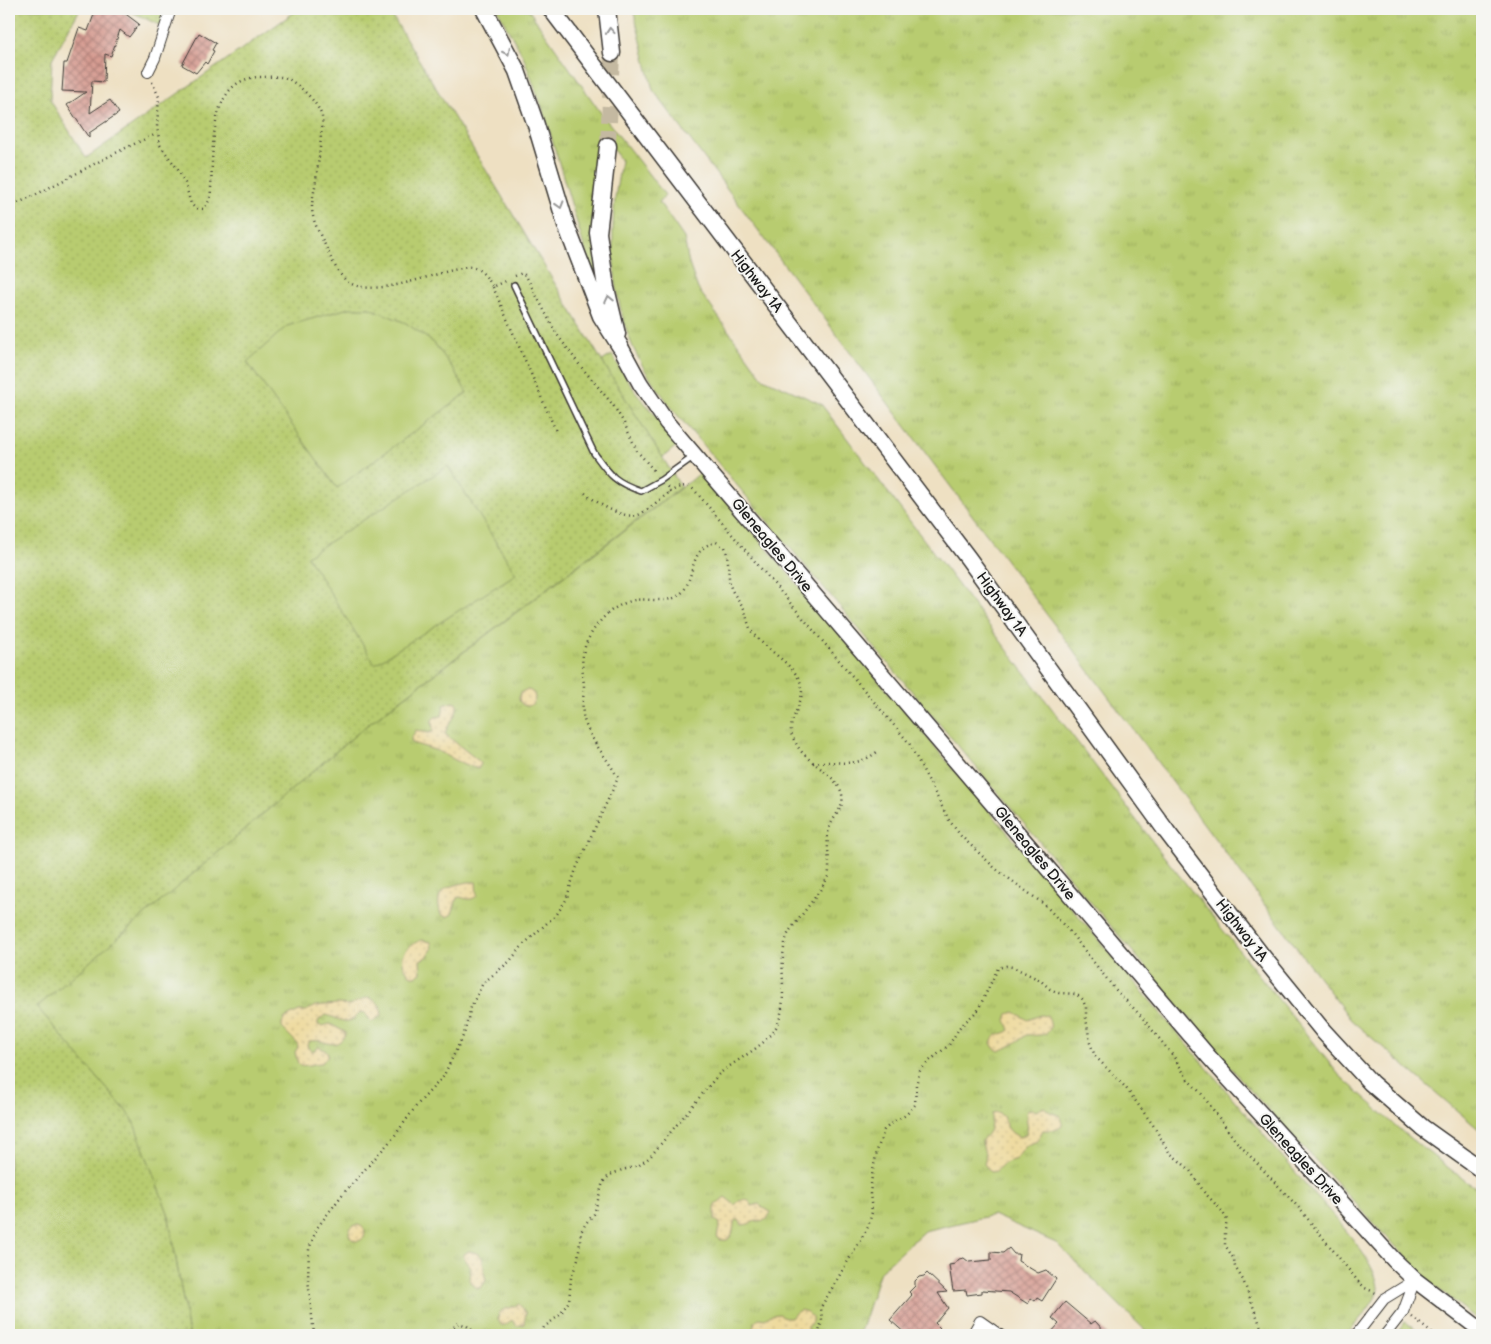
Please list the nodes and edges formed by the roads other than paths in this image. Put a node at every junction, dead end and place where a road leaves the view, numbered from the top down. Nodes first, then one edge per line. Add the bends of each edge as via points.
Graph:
1 (171, 9) edge
2 (484, 9) edge
3 (551, 9) edge
4 (607, 9) edge
5 (612, 53) tunnel mouth
6 (148, 72) road end
7 (608, 146) tunnel mouth
8 (514, 286) dead end
9 (620, 346) junction
10 (696, 455) junction
11 (1482, 1170) edge
12 (1415, 1280) junction
13 (1482, 1331) edge
14 (972, 1335) edge
15 (1000, 1335) edge
16 (1356, 1335) edge
17 (1385, 1335) edge

1 - 6 street
2 -> 9 main road via 517,71 570,234 601,316
3 - 11 main road, Highway 1A via 962,550 1167,832 1262,956 1371,1083 1423,1128
5 -> 4 main road
9 -> 7 main road via 606,288 598,233
8 - 10 lane via 594,453 608,473 622,484 641,490
9 - 10 street, Gleneagles Drive via 640,383
10 - 12 street, Gleneagles Drive via 1209,1057
12 - 13 street, Gleneagles Drive
12 - 16 street via 1384,1299
12 - 17 street via 1403,1312
14 - 15 street via 980,1321

